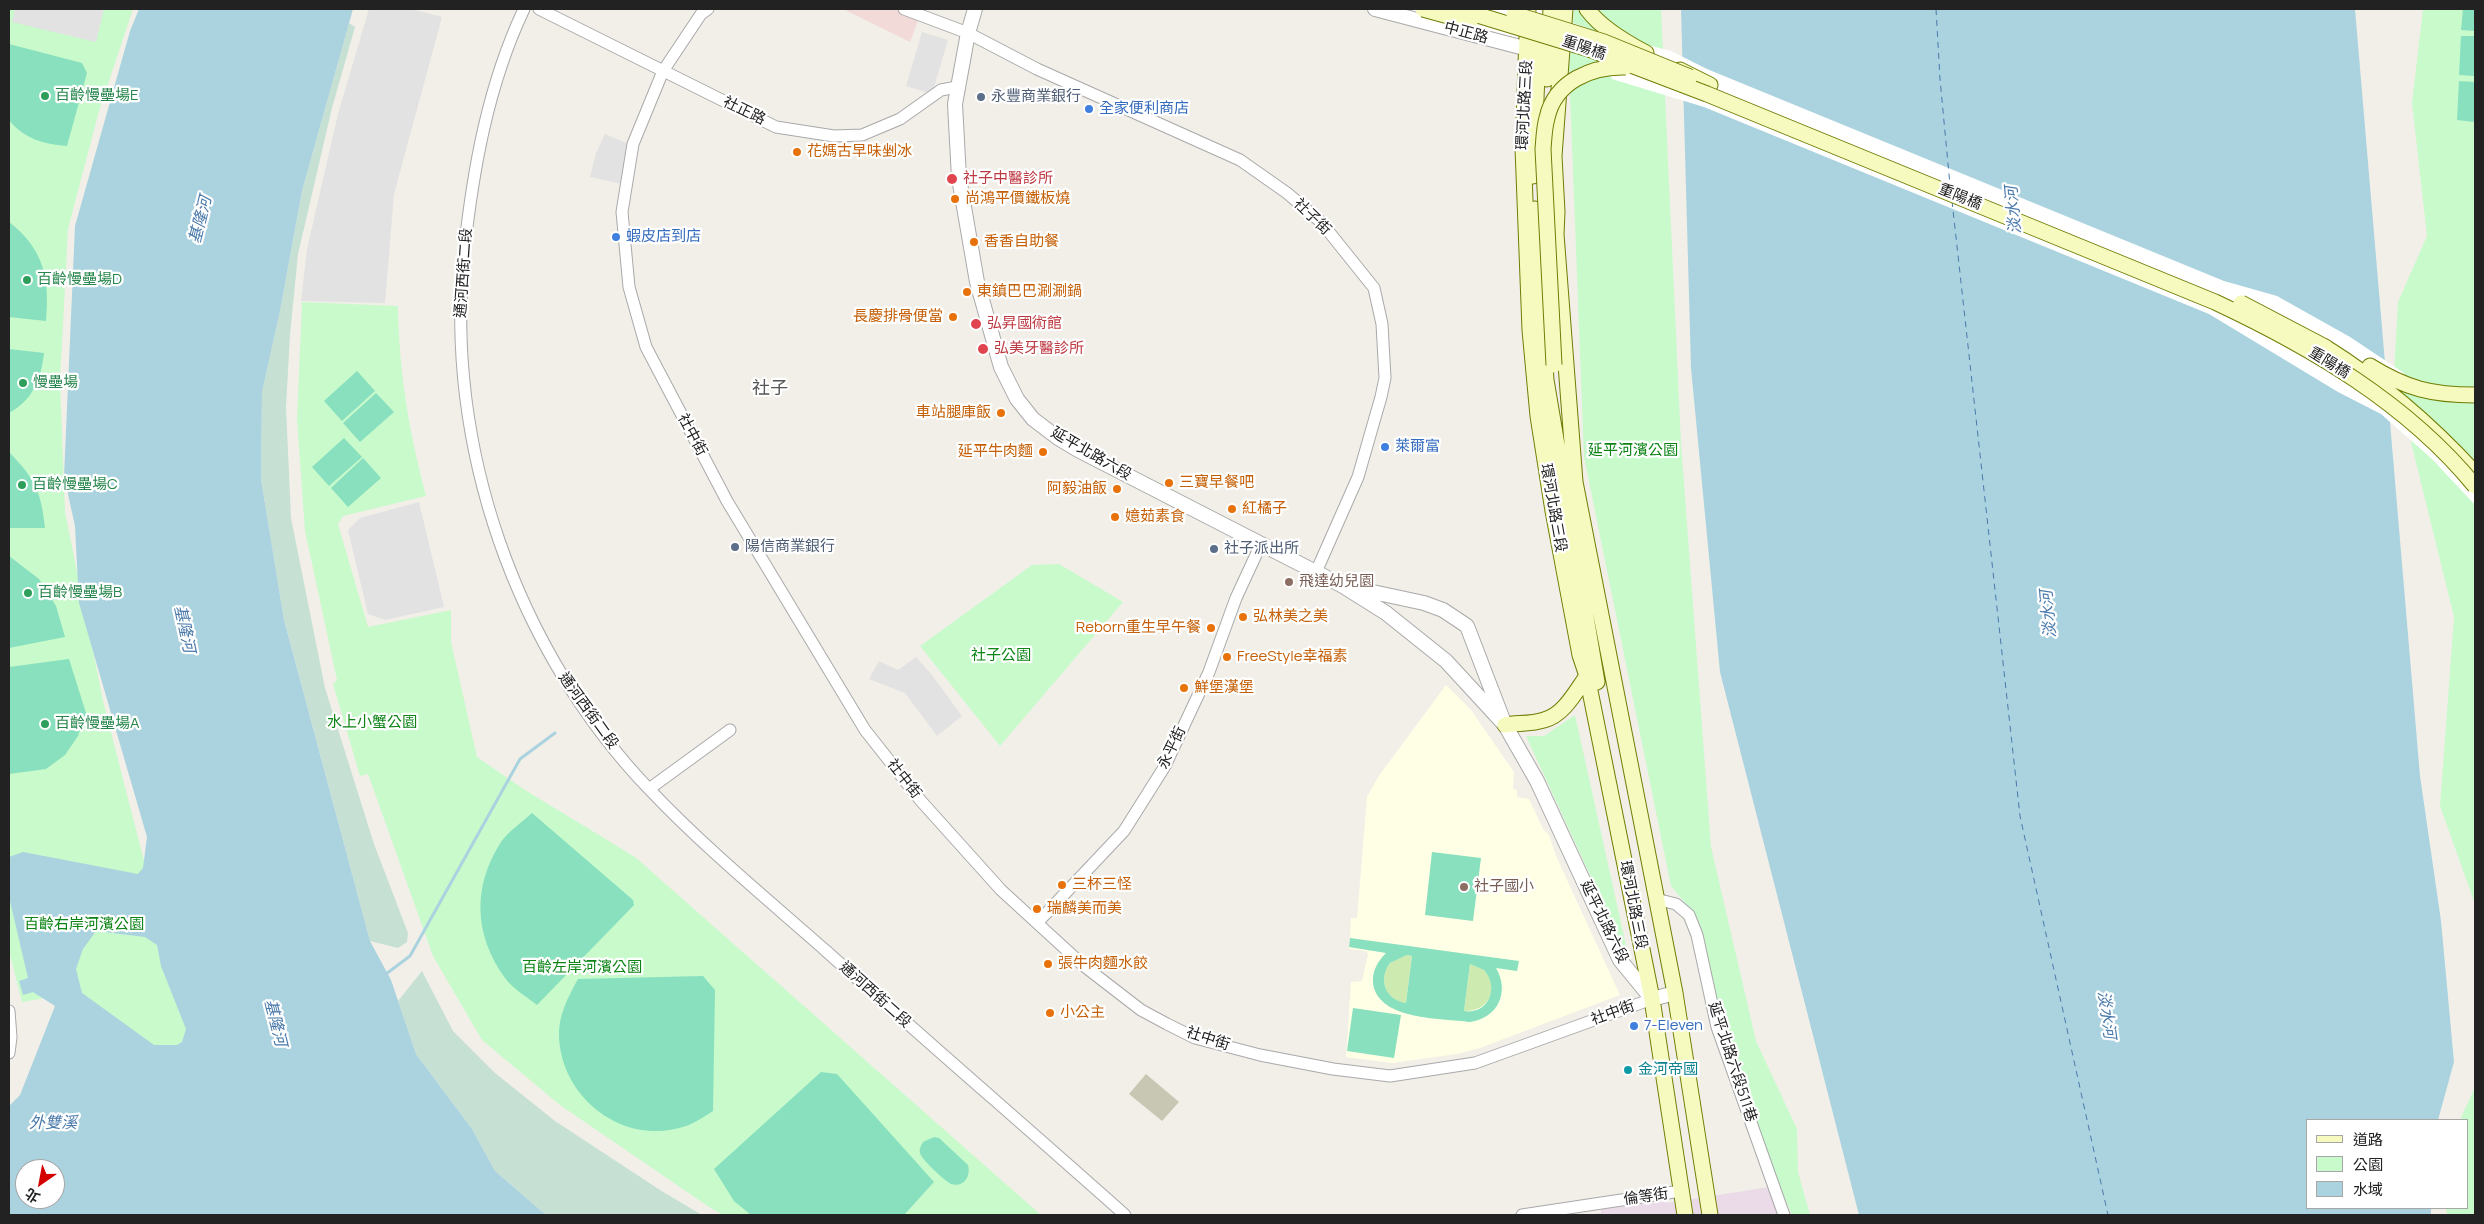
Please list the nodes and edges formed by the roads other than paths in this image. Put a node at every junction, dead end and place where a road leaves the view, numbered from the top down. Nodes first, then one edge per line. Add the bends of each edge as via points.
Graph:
1 (524, 9) edge
2 (538, 9) edge
3 (708, 9) edge
4 (904, 9) edge
5 (975, 9) edge
6 (1375, 9) edge
7 (1423, 9) edge
8 (1458, 9) edge
9 (1478, 9) edge
10 (1494, 9) edge
11 (1546, 9) edge
12 (1551, 9) edge
13 (1565, 9) edge
14 (1587, 9) edge
15 (1530, 14) edge
16 (1556, 32) junction
17 (968, 33) junction
18 (1528, 49) junction
19 (1637, 67) junction
20 (663, 71) junction
21 (1710, 85) junction
22 (957, 87) junction
23 (1556, 234) junction
24 (2325, 347) junction
25 (2475, 395) edge
26 (1570, 427) junction
27 (2475, 473) edge
28 (2475, 486) edge
29 (1261, 544) junction
30 (1316, 572) junction
31 (1343, 586) junction
32 (1587, 676) junction
33 (1505, 725) junction
34 (730, 730) dead end
35 (649, 789) junction
36 (1656, 899) junction
37 (1037, 923) junction
38 (1675, 993) junction
39 (1652, 999) junction
40 (9, 1011) edge
41 (9, 1053) edge
42 (1681, 1192) junction
43 (1125, 1215) edge
44 (1522, 1215) edge
45 (1684, 1215) edge
46 (1710, 1215) edge
47 (1784, 1215) edge

1 - 35 street, 通河西街二段 via 491,99 470,194 460,306 467,410 483,486 517,587 556,668 611,745
2 - 20 street, 社正路
3 - 20 street, 社中街 via 701,14
4 - 17 street
5 - 17 street, 延平北路六段
6 - 18 street, 中正路
7 - 16 main road, bridge via 1522,36
8 - 16 main road, 重陽橋, bridge
9 - 15 main road
10 - 16 main road, 重陽橋, bridge
11 - 15 main road
12 - 23 main road via 1542,125 1550,213
13 - 23 main road, 環河北路三段 via 1554,156
14 - 21 main road, bridge via 1630,45
15 - 16 main road via 1534,12
15 - 18 main road, 環河北路三段
15 - 38 main road via 1533,171 1546,380 1594,668 1652,966 1659,980
16 - 19 main road, 重陽橋, bridge
16 - 21 main road, 重陽橋, bridge via 1622,49
17 - 22 street, 延平北路六段
17 - 30 street, 社子街 via 1037,69 1240,160 1263,174 1321,222 1374,288 1382,324 1385,378 1358,477
18 - 32 main road, 環河北路三段 via 1523,148 1531,340 1538,416 1580,655
19 - 26 main road, bridge via 1611,66 1573,80 1560,93 1547,117 1544,149 1554,366 1558,400
19 - 28 main road, 重陽橋, bridge via 2197,294 2253,320 2349,374 2387,402 2463,471
20 - 22 street, 社正路 via 776,127 834,136 862,135 878,130 900,119 941,90
20 - 37 street, 社中街 via 633,144 622,212 629,287 646,347 727,501 865,730 980,868
21 - 24 main road, 重陽橋, bridge via 2217,292 2263,312
22 - 29 street, 延平北路六段 via 959,178 977,282 1001,368 1017,399 1033,419 1073,447
23 - 26 main road, 環河北路三段
24 - 25 main road via 2360,360 2418,390
24 - 27 main road, 重陽橋 via 2398,399 2452,447
26 - 36 main road, 環河北路三段 via 1582,525
29 - 30 street, 延平北路六段
29 - 37 street, 永平街 via 1236,598 1209,672 1165,766 1124,831
30 - 31 street, 延平北路六段
31 - 33 street, 延平北路六段 via 1386,613 1443,659
31 - 33 street, 延平北路六段 via 1424,603 1443,610 1468,626
32 - 33 main road via 1554,715 1544,720
32 - 39 main road, 環河北路三段
33 - 39 street, 延平北路六段 via 1537,781 1620,960
34 - 35 street
35 - 43 street, 通河西街二段 via 734,869
36 - 38 main road, 環河北路三段
36 - 47 street, 延平北路六段511巷 via 1676,904 1689,915 1697,935 1717,1027
37 - 39 street, 社中街 via 1084,966 1141,1010 1195,1038 1260,1055 1381,1075 1475,1063
38 - 39 street
38 - 46 main road
39 - 42 main road
40 - 41 street
42 - 44 street, 倫等街
42 - 45 main road

